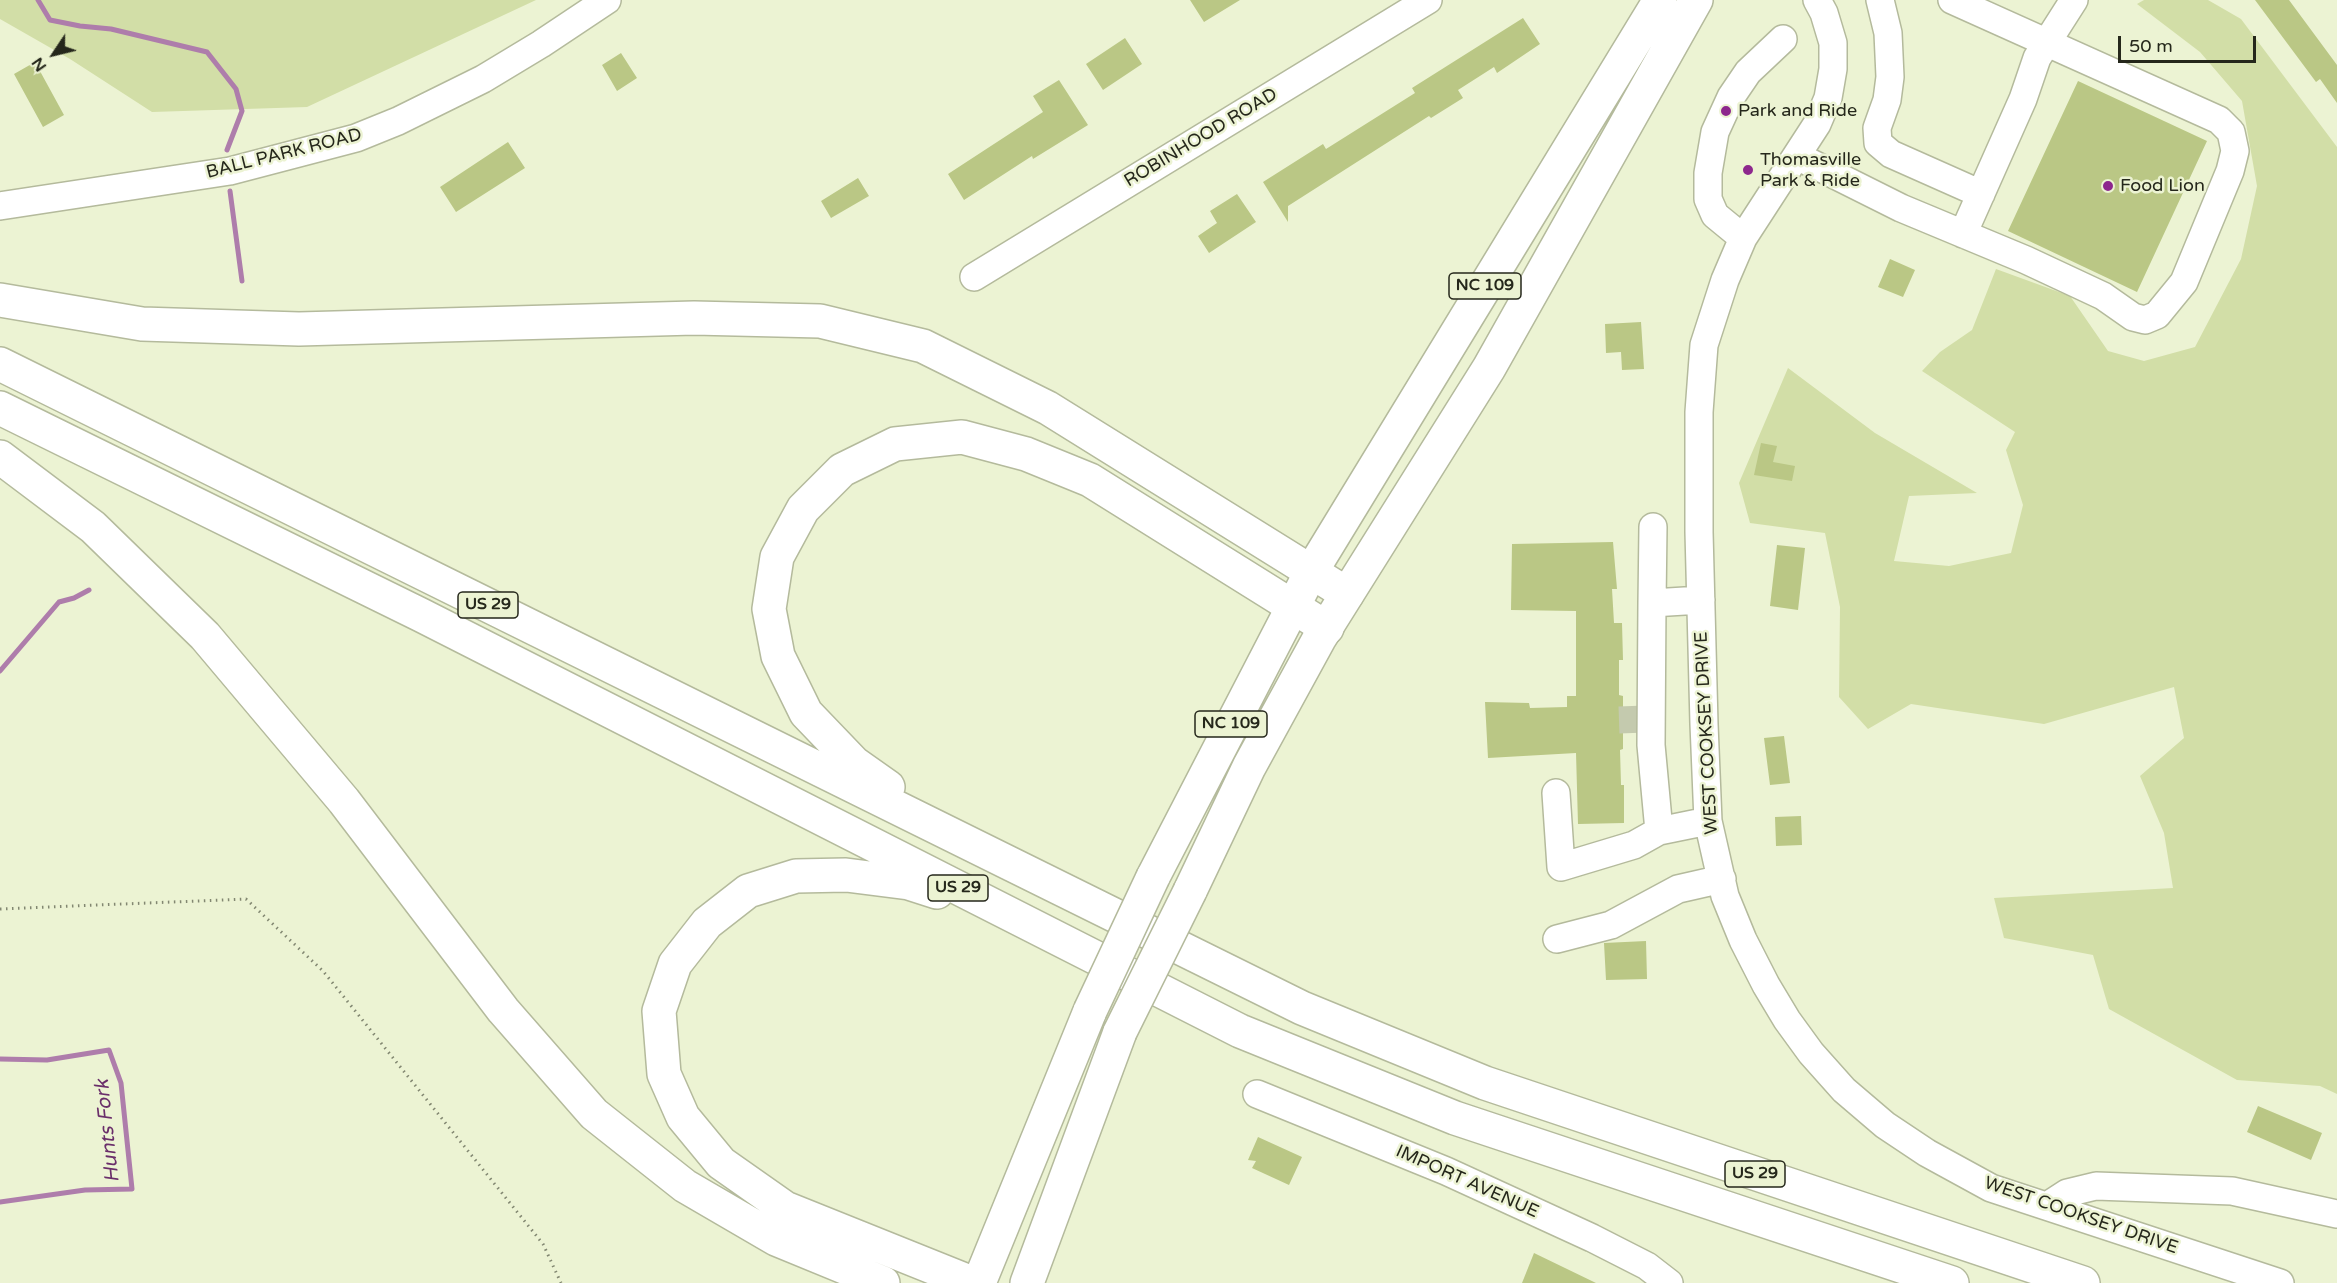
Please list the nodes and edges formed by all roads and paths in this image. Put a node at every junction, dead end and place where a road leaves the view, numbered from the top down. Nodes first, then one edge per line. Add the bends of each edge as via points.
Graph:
1 (607, 0) edge
2 (1428, 0) edge
3 (1660, 0) edge
4 (1696, 0) edge
5 (1817, 0) edge
6 (1880, 0) edge
7 (2074, 0) edge
8 (1959, 2) edge
9 (1783, 39) dead end
10 (2046, 44) junction
11 (1797, 156) junction
12 (1981, 194) junction
13 (0, 206) edge
14 (1964, 234) junction
15 (1743, 238) junction
16 (974, 277) dead end
17 (0, 300) edge
18 (0, 364) edge
19 (0, 408) edge
20 (0, 458) edge
21 (1653, 527) dead end
22 (1311, 572) junction
23 (1347, 594) junction
24 (1701, 600) junction
25 (1652, 603) junction
26 (1292, 606) junction
27 (1327, 628) junction
28 (1556, 793) dead end
29 (1708, 821) junction
30 (1659, 831) junction
31 (976, 848) junction
32 (1722, 879) junction
33 (0, 909) edge
34 (1018, 918) junction
35 (1557, 939) dead end
36 (1257, 1094) dead end
37 (2047, 1206) junction
38 (2337, 1214) edge
39 (561, 1283) edge
40 (883, 1283) edge
41 (972, 1283) edge
42 (979, 1283) edge
43 (1027, 1283) edge
44 (1669, 1283) edge
45 (1952, 1283) edge
46 (2083, 1283) edge
47 (2280, 1283) edge

1 - 13 street, BALL PARK ROAD via 483,79 356,138 230,171
2 - 16 street, ROBINHOOD ROAD
3 - 22 main road, NC 109
4 - 23 main road, NC 109 via 1489,368
5 - 11 street, WEST COOKSEY DRIVE via 1833,43 1833,69 1828,98
6 - 12 street via 1888,33 1890,77 1877,128 1878,143 1891,154
7 - 10 street
8 - 10 street
9 - 15 street via 1748,72 1715,132 1708,199 1715,215
10 - 12 street
10 - 14 street via 2219,120 2231,132 2235,151 2230,171 2184,282 2157,315 2145,320 2133,317 2103,296
11 - 14 street via 1901,208
11 - 15 street, WEST COOKSEY DRIVE
12 - 14 street
15 - 24 street, WEST COOKSEY DRIVE via 1704,345 1699,412
17 - 22 main road via 142,324 299,329 694,318 820,321 923,346 1048,408
18 - 31 main road, US 29
19 - 34 main road, US 29 via 421,615
20 - 40 main road via 93,527 205,636 344,801 503,1010 594,1114 685,1186 776,1239
21 - 25 street
22 - 23 main road
22 - 26 main road, NC 109
23 - 27 main road, NC 109
24 - 25 street
24 - 29 street, WEST COOKSEY DRIVE
25 - 30 street via 1641,700 1642,740
26 - 27 main road
26 - 31 main road via 1090,480 1026,454 962,437 895,444 842,470 803,509 777,557 769,609 778,656 806,713 854,763
26 - 42 main road, NC 109, bridge via 1153,877 1090,1011
27 - 43 main road, NC 109, bridge via 1249,767 1120,1032
28 - 30 street via 1561,867 1634,845
29 - 30 street
29 - 32 street, WEST COOKSEY DRIVE
31 - 46 main road, US 29 via 1302,1008 1485,1083
32 - 35 street via 1678,889 1611,925
32 - 37 street, WEST COOKSEY DRIVE via 1743,940 1766,985 1811,1053 1844,1090 1885,1125 1962,1174
33 - 39 path via 246,899 323,971 543,1244
34 - 41 main road via 909,884 846,875 796,876 748,891 707,923 675,964 659,1011 664,1074 683,1117 721,1162 785,1208
34 - 45 main road, US 29 via 1240,1031 1455,1118
36 - 44 street, IMPORT AVENUE via 1498,1194 1647,1266
37 - 38 street via 2067,1193 2108,1186 2232,1191
37 - 47 street, WEST COOKSEY DRIVE

